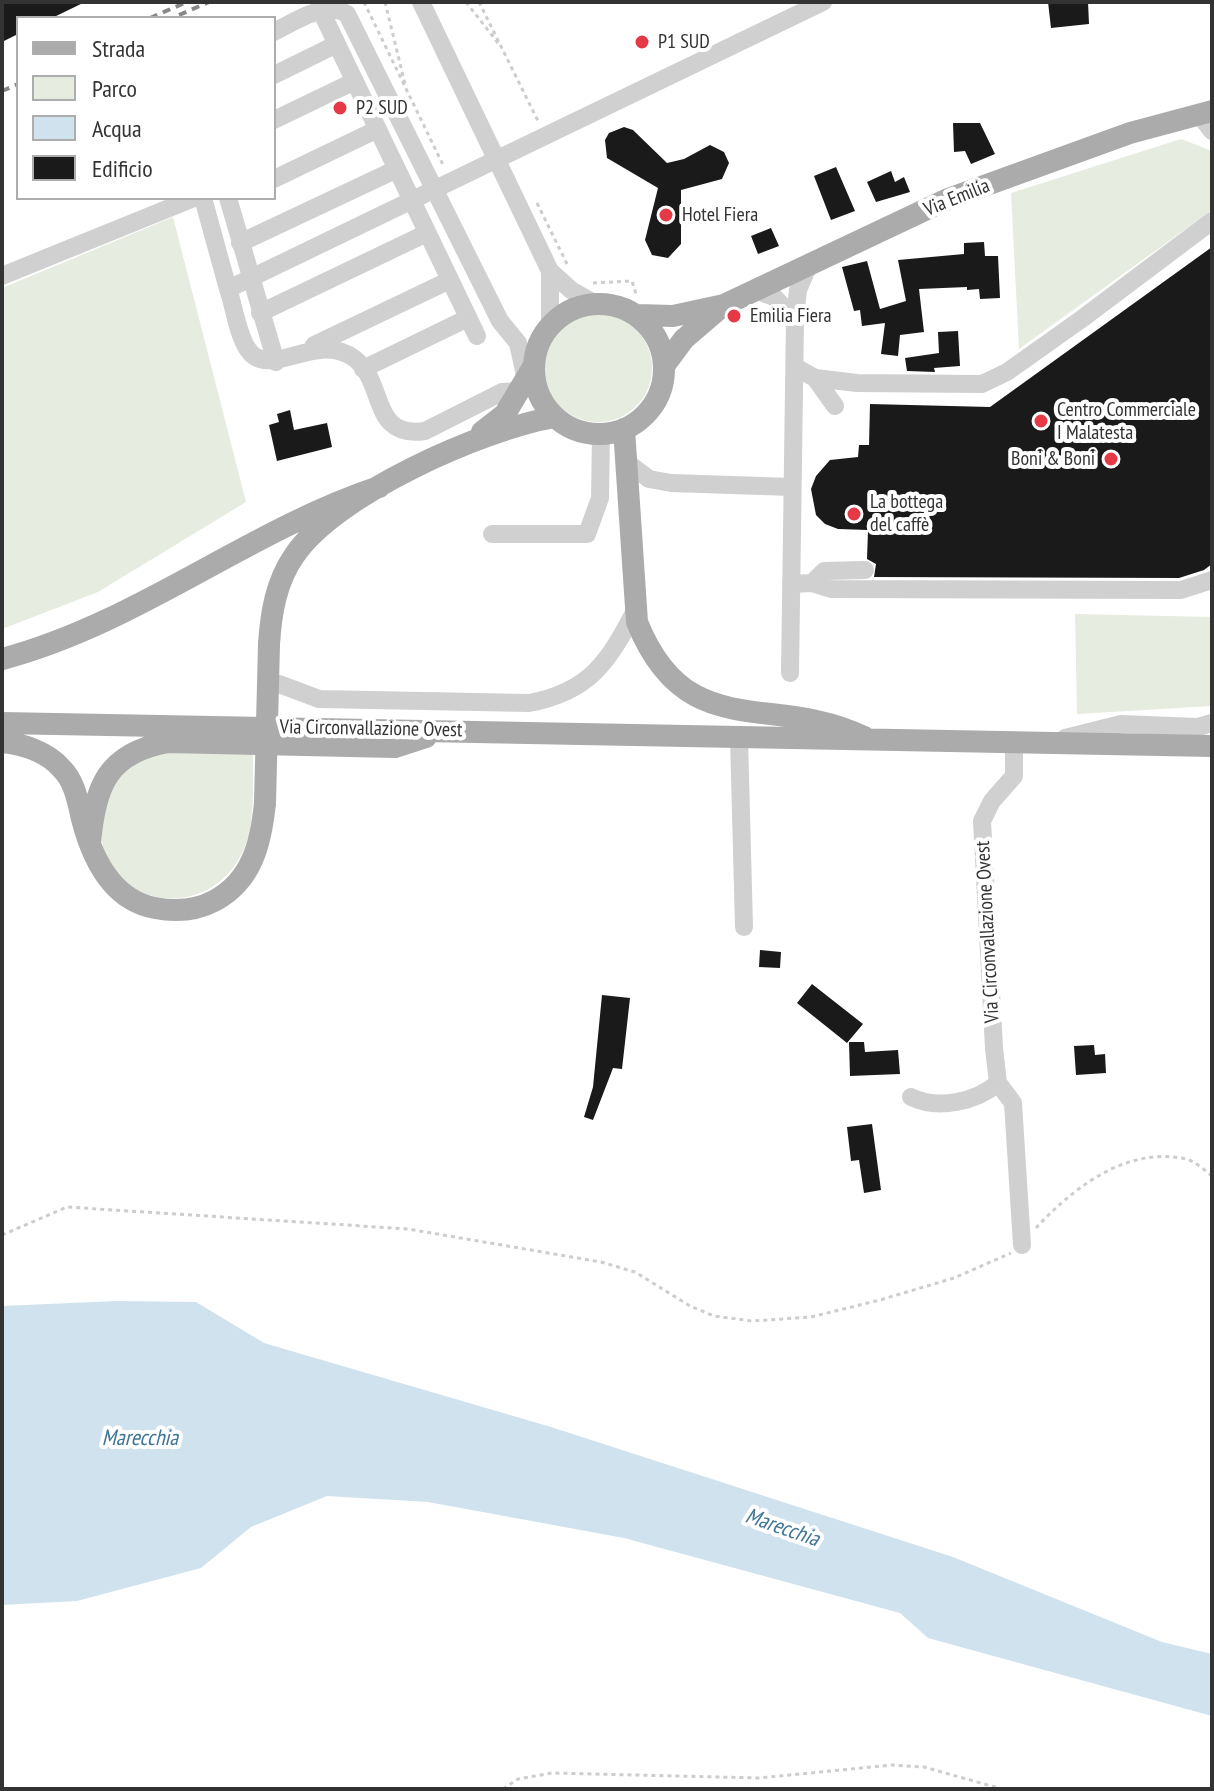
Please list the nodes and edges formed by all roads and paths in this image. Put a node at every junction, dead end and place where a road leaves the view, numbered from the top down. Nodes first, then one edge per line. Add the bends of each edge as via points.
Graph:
1 (385, 2) edge
2 (421, 2) edge
3 (466, 2) edge
4 (479, 2) edge
5 (823, 2) edge
6 (321, 11) junction
7 (276, 31) edge
8 (337, 44) junction
9 (503, 50) junction
10 (276, 74) edge
11 (355, 81) junction
12 (407, 92) dead end
13 (276, 119) edge
14 (1208, 119) edge
15 (378, 129) junction
16 (545, 137) junction
17 (497, 160) junction
18 (397, 169) junction
19 (276, 178) edge
20 (437, 188) junction
21 (532, 192) dead end
22 (189, 200) edge
23 (204, 200) edge
24 (231, 200) edge
25 (412, 200) junction
26 (1212, 221) edge
27 (427, 233) junction
28 (240, 243) junction
29 (810, 262) junction
30 (558, 267) junction
31 (2, 276) edge
32 (250, 278) junction
33 (450, 280) junction
34 (228, 289) junction
35 (755, 290) junction
36 (588, 294) junction
37 (724, 305) junction
38 (637, 308) junction
39 (260, 313) junction
40 (468, 318) junction
41 (795, 319) junction
42 (550, 325) junction
43 (477, 336) dead end
44 (283, 359) junction
45 (664, 366) junction
46 (795, 367) junction
47 (363, 369) junction
48 (815, 378) junction
49 (1014, 378) dead end
50 (527, 379) junction
51 (982, 384) junction
52 (835, 406) dead end
53 (555, 417) junction
54 (624, 429) junction
55 (601, 434) junction
56 (468, 442) junction
57 (625, 461) junction
58 (671, 483) junction
59 (379, 487) junction
60 (792, 487) junction
61 (627, 507) junction
62 (492, 534) dead end
63 (865, 570) dead end
64 (1212, 580) edge
65 (812, 583) junction
66 (791, 584) junction
67 (636, 609) junction
68 (2, 659) edge
69 (790, 673) dead end
70 (279, 684) dead end
71 (2, 723) edge
72 (1212, 723) edge
73 (447, 730) junction
74 (739, 738) junction
75 (872, 741) junction
76 (2, 742) edge
77 (1014, 743) junction
78 (1042, 743) junction
79 (1212, 746) edge
80 (90, 843) junction
81 (744, 927) dead end
82 (998, 1083) junction
83 (911, 1097) dead end
84 (1212, 1176) edge
85 (2, 1235) edge
86 (1022, 1245) junction
87 (503, 1789) edge
88 (1002, 1789) edge

1 - 12 path
2 - 17 street
3 - 9 path
4 - 9 path
5 - 16 street
6 - 7 street
6 - 8 street
6 - 20 street via 339,8 347,14
8 - 10 street
8 - 11 street
9 - 16 path
11 - 13 street
11 - 15 street
14 - 29 main road, Via Emilia via 1130,133 948,199
15 - 18 street
15 - 19 street
16 - 17 street
17 - 20 street
17 - 30 street
18 - 25 street
18 - 28 street
20 - 25 street
20 - 50 street via 500,321 518,343
21 - 30 path
22 - 31 street
23 - 34 street
24 - 28 street
25 - 27 street
25 - 32 street
26 - 51 street via 1007,372
27 - 33 street
27 - 39 street
28 - 32 street
29 - 35 main road, Via Emilia
29 - 41 street via 798,290
30 - 36 street via 571,290
30 - 42 street
32 - 34 street
32 - 39 street
33 - 40 street
33 - 44 street
34 - 44 street via 247,349 263,360
35 - 37 main road, Via Emilia
35 - 41 street via 774,297
36 - 38 main road
36 - 38 path via 632,281
36 - 42 main road
37 - 38 main road, Via Emilia via 673,316
37 - 45 main road, Via Emilia via 684,339
38 - 45 main road via 660,346
39 - 44 street
40 - 43 street
40 - 47 street
41 - 46 street
42 - 50 main road
44 - 47 street via 326,347 342,350
45 - 54 main road via 654,403
46 - 48 street
46 - 60 street
47 - 50 street via 386,419 412,433
48 - 51 street via 894,385
48 - 52 street
49 - 51 street
50 - 53 main road
50 - 56 main road via 505,414
53 - 55 main road via 569,427
53 - 56 main road
54 - 55 main road
54 - 57 main road
55 - 62 street via 600,498 587,534
56 - 59 main road
57 - 58 street via 649,479
57 - 61 main road
58 - 60 street
58 - 61 street via 645,491
59 - 68 main road via 306,515 84,631
59 - 80 main road, bridge via 324,521 293,556 271,614 265,803 249,870 229,893 205,906 175,912 147,907 124,895 106,877
60 - 66 street
61 - 67 main road
63 - 65 street via 824,571
64 - 65 street via 1181,590 831,589
65 - 66 street
66 - 69 street
67 - 70 street via 600,669 554,699 319,699
67 - 75 main road via 648,650 692,695 721,708 837,724
71 - 73 main road, Via Circonvallazione Ovest
72 - 78 street via 1121,724
73 - 74 main road, Via Circonvallazione Ovest
73 - 80 main road via 395,747 168,742 146,746 105,776 94,802
74 - 75 main road, Via Circonvallazione Ovest
74 - 81 street
75 - 77 main road, Via Circonvallazione Ovest
76 - 80 main road via 40,752 63,769 77,795
77 - 78 main road, Via Circonvallazione Ovest
77 - 82 street, Via Circonvallazione Ovest via 1014,776 982,821
78 - 79 main road, Via Circonvallazione Ovest
82 - 83 street via 983,1096 960,1101 924,1103
82 - 86 street, Via Circonvallazione Ovest via 1013,1103
84 - 86 path via 1189,1160 1154,1157 1118,1164 1087,1183
85 - 86 path via 67,1207 408,1229 601,1262 635,1272 714,1316 752,1321 811,1317 880,1300 954,1278
87 - 88 path via 518,1779 552,1773 759,1778 892,1765 924,1767

